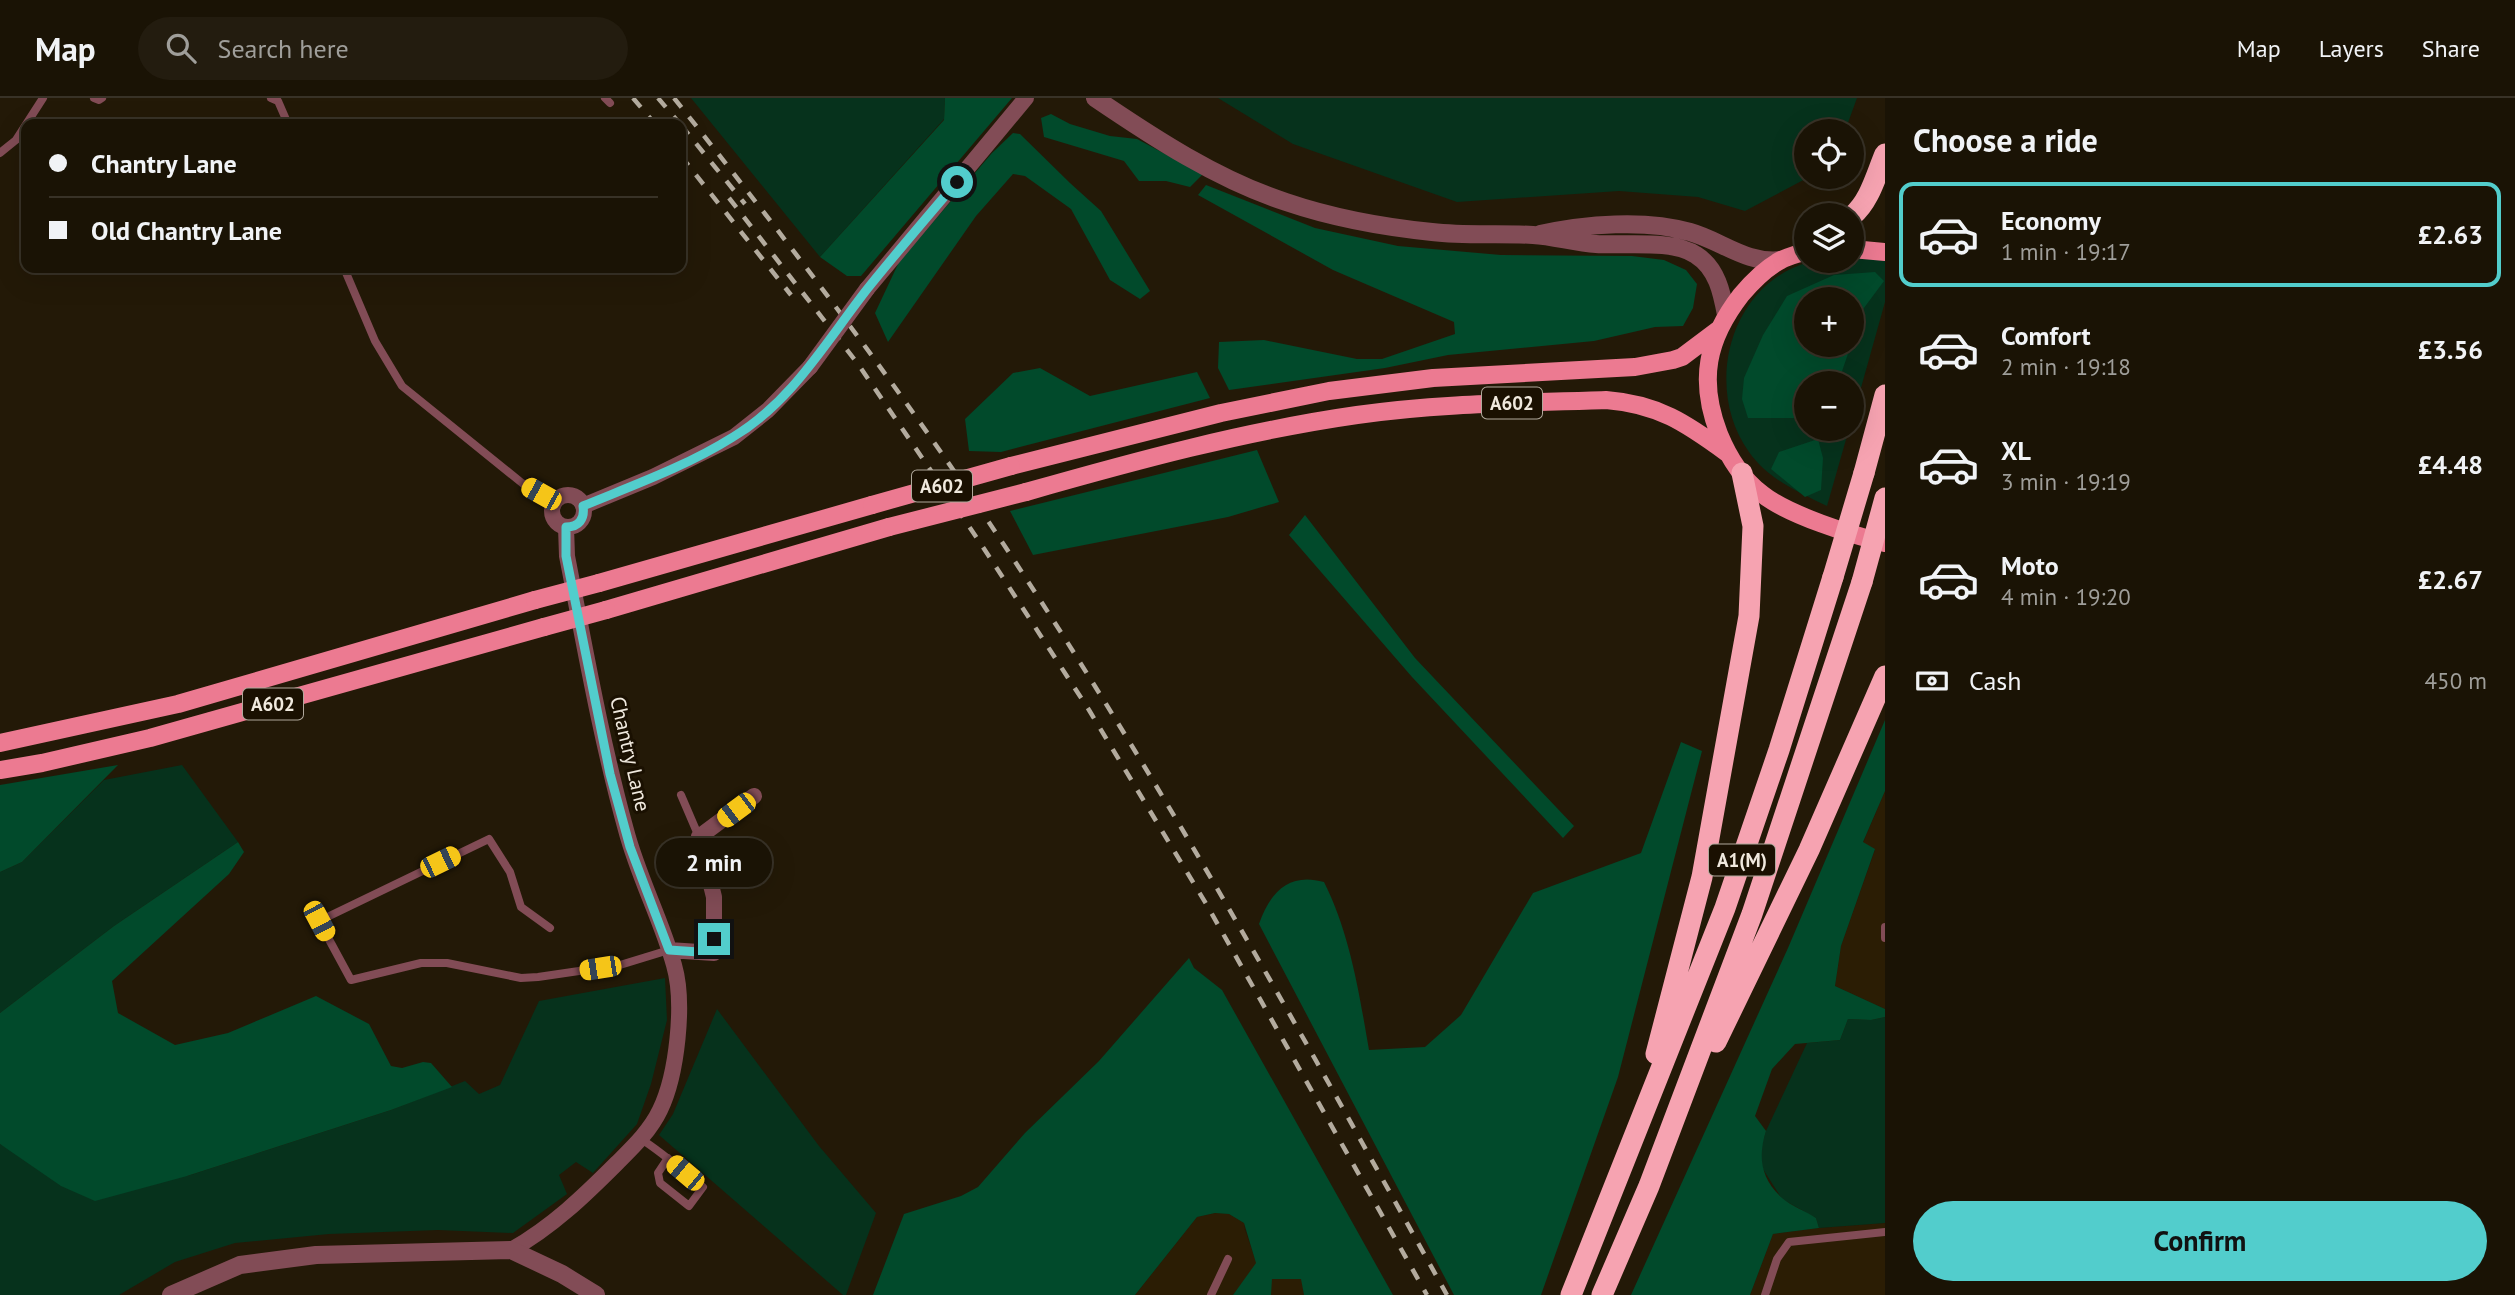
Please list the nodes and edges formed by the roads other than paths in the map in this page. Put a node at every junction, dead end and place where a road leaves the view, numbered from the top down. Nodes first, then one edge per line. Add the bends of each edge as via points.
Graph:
1 (43, 98) edge
2 (94, 98) edge
3 (102, 98) edge
4 (271, 98) edge
5 (1026, 98) edge
6 (1095, 98) edge
7 (30, 119) edge
8 (286, 119) edge
9 (21, 132) edge
10 (0, 153) edge
11 (1885, 154) edge
12 (1864, 203) edge
13 (1537, 235) junction
14 (1864, 250) edge
15 (1885, 252) edge
16 (1794, 255) edge
17 (1781, 260) junction
18 (346, 273) edge
19 (1722, 322) junction
20 (1885, 396) edge
21 (1727, 453) junction
22 (1742, 473) junction
23 (1885, 498) edge
24 (555, 502) junction
25 (583, 506) junction
26 (566, 527) junction
27 (1885, 543) edge
28 (1885, 676) edge
29 (0, 743) edge
30 (0, 770) edge
31 (681, 795) dead end
32 (754, 796) dead end
33 (699, 837) junction
34 (1885, 927) edge
35 (550, 928) dead end
36 (1885, 938) edge
37 (669, 950) junction
38 (1680, 1105) junction
39 (1635, 1137) junction
40 (641, 1139) junction
41 (668, 1158) junction
42 (1885, 1232) edge
43 (511, 1251) junction
44 (1228, 1259) dead end
45 (171, 1295) edge
46 (596, 1295) edge
47 (1211, 1295) edge
48 (1571, 1295) edge
49 (1602, 1295) edge
50 (1765, 1295) edge

1 - 7 lane
2 - 3 lane
4 - 8 lane via 278,101
5 - 25 street, bridge via 867,289 810,367 768,410 734,437
6 - 13 street via 1200,163 1294,205 1434,232
9 - 10 lane
11 - 12 highway
13 - 17 street via 1574,226 1665,227 1714,241 1751,259
13 - 19 street via 1573,243 1667,247 1696,255 1717,280
14 - 15 main road
16 - 17 main road
17 - 19 main road via 1747,288
18 - 24 lane via 374,341 402,386 522,483
19 - 21 main road via 1708,362 1708,379 1715,423
19 - 29 main road, A602, bridge via 1682,357 1660,363 1433,378 1329,391 1221,413 1012,466 177,704
20 - 39 highway, A1(M), bridge via 1779,750 1725,908
21 - 22 main road
21 - 30 main road, A602, bridge via 1660,412 1633,402 1606,400 1427,407 1284,427 1127,463 888,527 150,738
22 - 27 main road via 1784,508
22 - 39 highway via 1753,526 1749,616 1702,877
23 - 38 highway, A1(M), bridge via 1862,582 1752,914
24 - 25 street via 573,496
24 - 26 street via 554,518
25 - 26 street via 581,522
26 - 37 street, Chantry Lane via 566,556 610,774 630,847
28 - 38 highway via 1735,1006
31 - 33 lane
32 - 33 street
33 - 37 street via 714,897 714,953
34 - 36 lane
35 - 37 lane via 521,907 510,872 489,839 319,921 351,980 421,963 538,977 620,965
37 - 40 street, Chantry Lane via 679,1021 660,1110
38 - 49 highway, A1(M)
39 - 48 highway, A1(M)
40 - 41 lane
40 - 43 street, Chantry Lane via 588,1194
41 - 41 lane via 703,1187 689,1206 660,1183 658,1173
42 - 50 lane via 1789,1242 1777,1259
43 - 45 street via 316,1255 240,1265
43 - 46 street
44 - 47 lane

